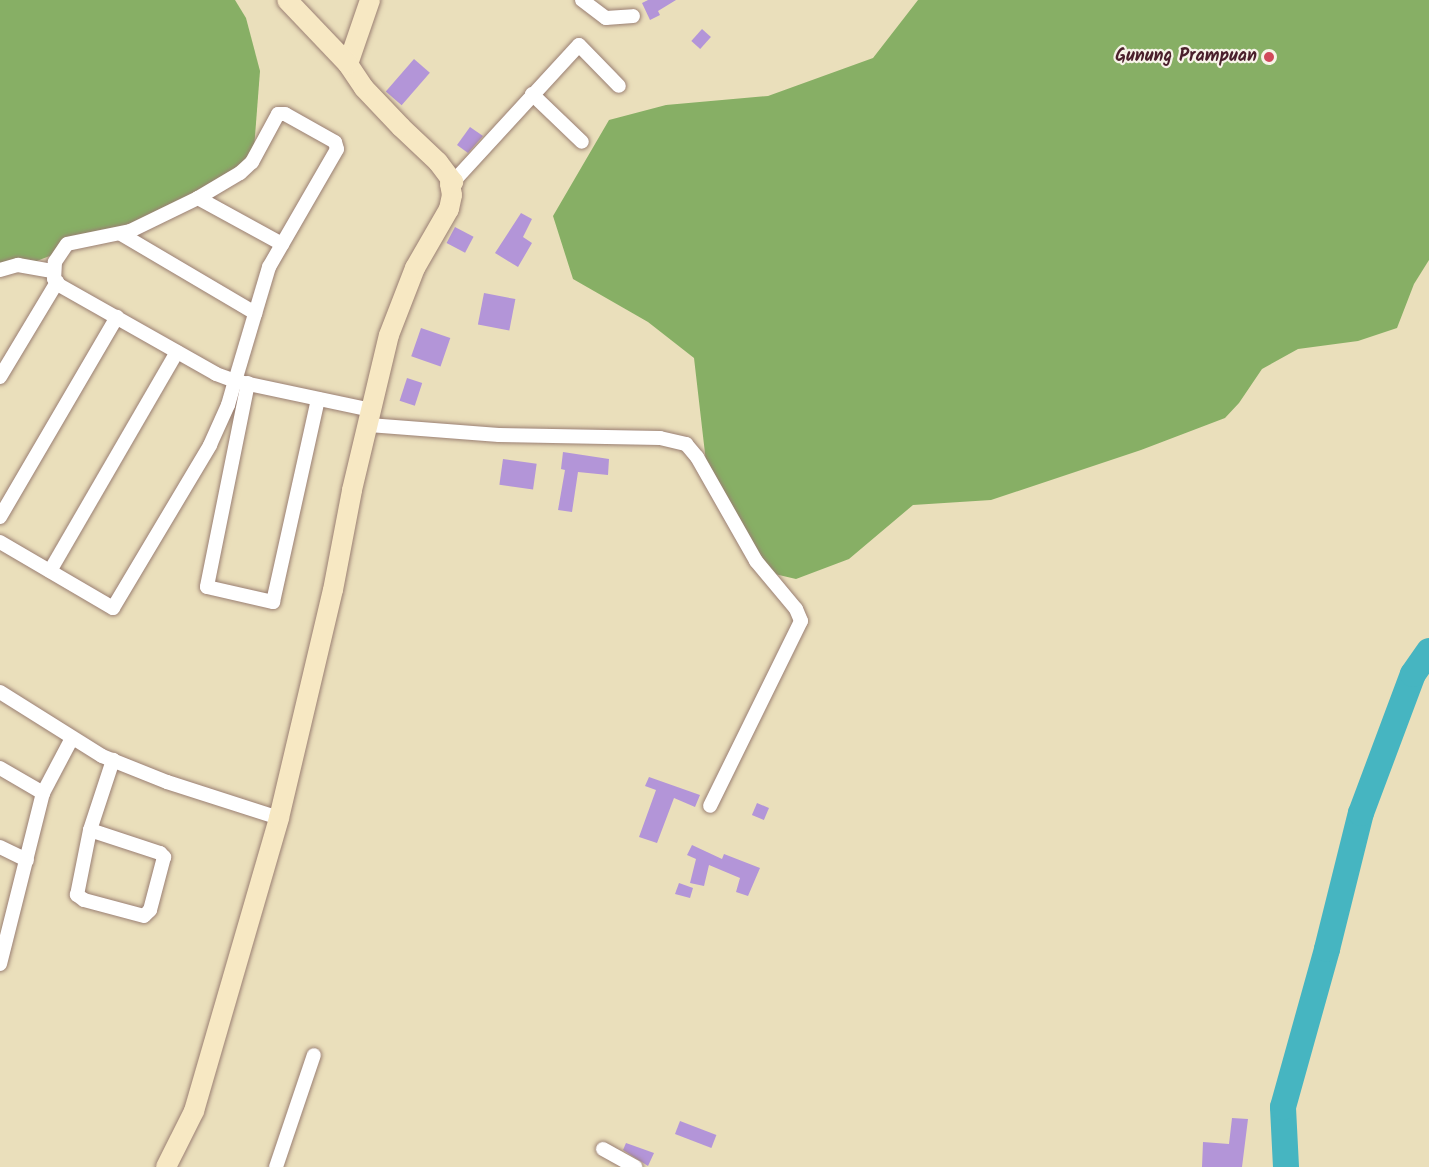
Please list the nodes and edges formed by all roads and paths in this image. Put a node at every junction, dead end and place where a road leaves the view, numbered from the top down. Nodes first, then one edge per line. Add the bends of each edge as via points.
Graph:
1 (287, 0) edge
2 (370, 0) edge
3 (582, 0) edge
4 (633, 16) dead end
5 (348, 64) junction
6 (619, 86) dead end
7 (532, 94) junction
8 (582, 142) dead end
9 (453, 182) junction
10 (198, 198) junction
11 (121, 234) junction
12 (282, 244) junction
13 (0, 270) edge
14 (55, 277) junction
15 (255, 313) junction
16 (117, 317) junction
17 (177, 352) junction
18 (0, 377) edge
19 (242, 382) junction
20 (318, 399) junction
21 (370, 418) junction
22 (0, 517) edge
23 (0, 542) edge
24 (50, 571) junction
25 (0, 692) edge
26 (72, 738) junction
27 (113, 760) junction
28 (0, 768) edge
29 (43, 793) junction
30 (710, 806) dead end
31 (279, 818) junction
32 (90, 830) junction
33 (0, 847) edge
34 (27, 860) junction
35 (0, 964) edge
36 (314, 1055) dead end
37 (603, 1149) dead end
38 (166, 1167) edge
39 (276, 1167) edge
40 (635, 1167) edge

1 - 5 street
2 - 5 street
3 - 4 street via 606,18
5 - 9 street via 364,88
6 - 7 street via 579,45
7 - 8 street
7 - 9 street
9 - 21 street via 449,209 415,268 397,311
10 - 11 street
10 - 12 street
10 - 12 street via 247,169 278,114 285,114 338,146
11 - 14 street via 67,244
11 - 15 street
12 - 15 street via 269,267
13 - 14 street via 18,265
14 - 16 street
14 - 18 street
15 - 19 street
16 - 17 street
16 - 22 street
17 - 19 street via 216,374
17 - 24 street
19 - 20 street
19 - 20 street via 207,587 273,602
19 - 24 street via 210,445 113,608
20 - 21 street
21 - 30 street via 499,435 660,438 686,444 756,561 796,609 801,621
21 - 31 street
23 - 24 street
25 - 26 street
26 - 27 street
26 - 29 street
27 - 31 street
27 - 32 street
28 - 29 street
29 - 34 street
31 - 38 street via 194,1111
32 - 32 street via 77,895 144,916 150,910 164,857
33 - 34 street
34 - 35 street
36 - 39 street
37 - 40 street

